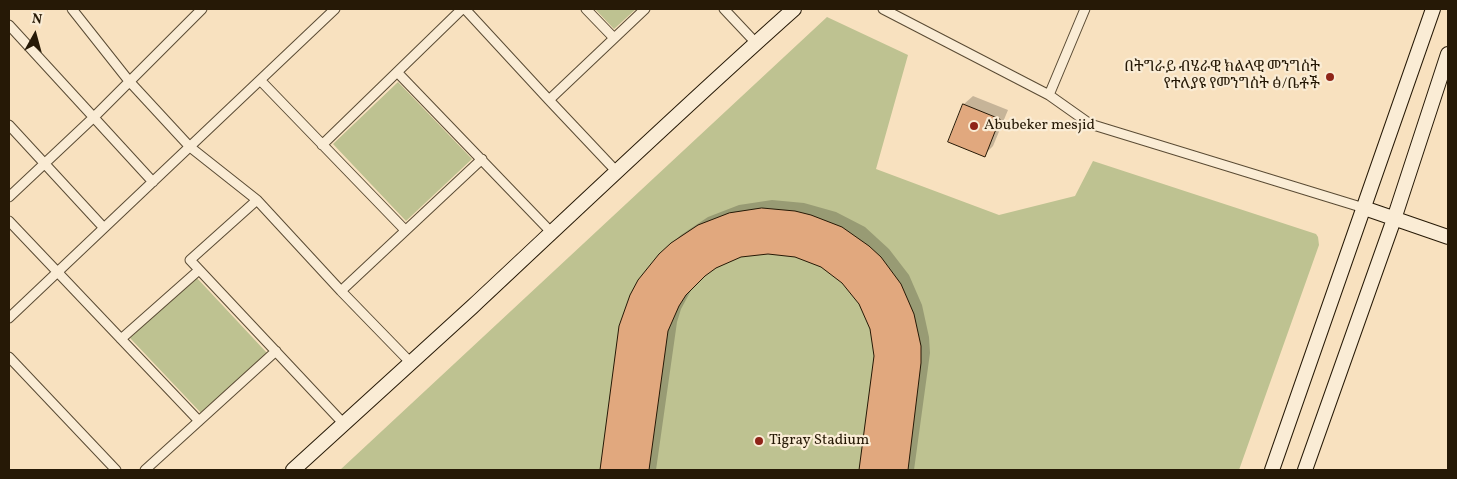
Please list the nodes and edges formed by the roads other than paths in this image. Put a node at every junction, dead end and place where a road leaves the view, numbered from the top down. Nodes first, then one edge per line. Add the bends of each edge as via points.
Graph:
1 (72, 9) edge
2 (200, 9) edge
3 (335, 9) edge
4 (463, 9) edge
5 (586, 9) edge
6 (646, 9) edge
7 (724, 9) edge
8 (794, 9) edge
9 (883, 9) edge
10 (1085, 9) edge
11 (1434, 9) edge
12 (9, 25) edge
13 (614, 38) junction
14 (756, 43) junction
15 (1448, 54) edge
16 (397, 72) junction
17 (260, 80) junction
18 (130, 81) junction
19 (1048, 95) junction
20 (548, 100) junction
21 (94, 117) junction
22 (9, 125) edge
23 (322, 145) junction
24 (190, 147) junction
25 (482, 159) junction
26 (45, 164) junction
27 (617, 172) junction
28 (153, 182) junction
29 (9, 197) edge
30 (257, 200) junction
31 (1364, 208) junction
32 (1394, 218) junction
33 (9, 221) edge
34 (104, 228) junction
35 (404, 230) junction
36 (551, 232) junction
37 (1448, 237) edge
38 (199, 270) junction
39 (57, 272) junction
40 (341, 291) junction
41 (9, 318) edge
42 (121, 339) junction
43 (276, 352) junction
44 (9, 357) edge
45 (410, 362) junction
46 (198, 421) junction
47 (344, 424) junction
48 (116, 470) edge
49 (145, 470) edge
50 (293, 470) edge
51 (1272, 470) edge
52 (1305, 470) edge

1 - 18 street
2 - 18 street
3 - 17 street
4 - 16 street
4 - 20 street
5 - 13 street
6 - 13 street
7 - 14 street
8 - 14 street
9 - 19 street
10 - 19 street
11 - 31 street
12 - 21 street
13 - 20 street
14 - 27 street
15 - 32 street
16 - 23 street
16 - 25 street
17 - 23 street
17 - 24 street
18 - 21 street
18 - 24 street
19 - 31 street via 1090,124
20 - 27 street
21 - 26 street
21 - 28 street
22 - 26 street
23 - 35 street
24 - 28 street
24 - 30 street
25 - 35 street
25 - 36 street
26 - 29 street
26 - 34 street
27 - 36 street
28 - 34 street
30 - 38 street via 190,260
30 - 40 street
31 - 32 street
31 - 51 street
32 - 37 street
32 - 52 street
33 - 39 street
34 - 39 street
35 - 40 street
36 - 45 street
38 - 42 street
38 - 43 street
39 - 41 street
39 - 42 street
40 - 45 street
42 - 46 street
43 - 46 street
43 - 47 street
44 - 48 street
45 - 47 street
46 - 49 street
47 - 50 street

